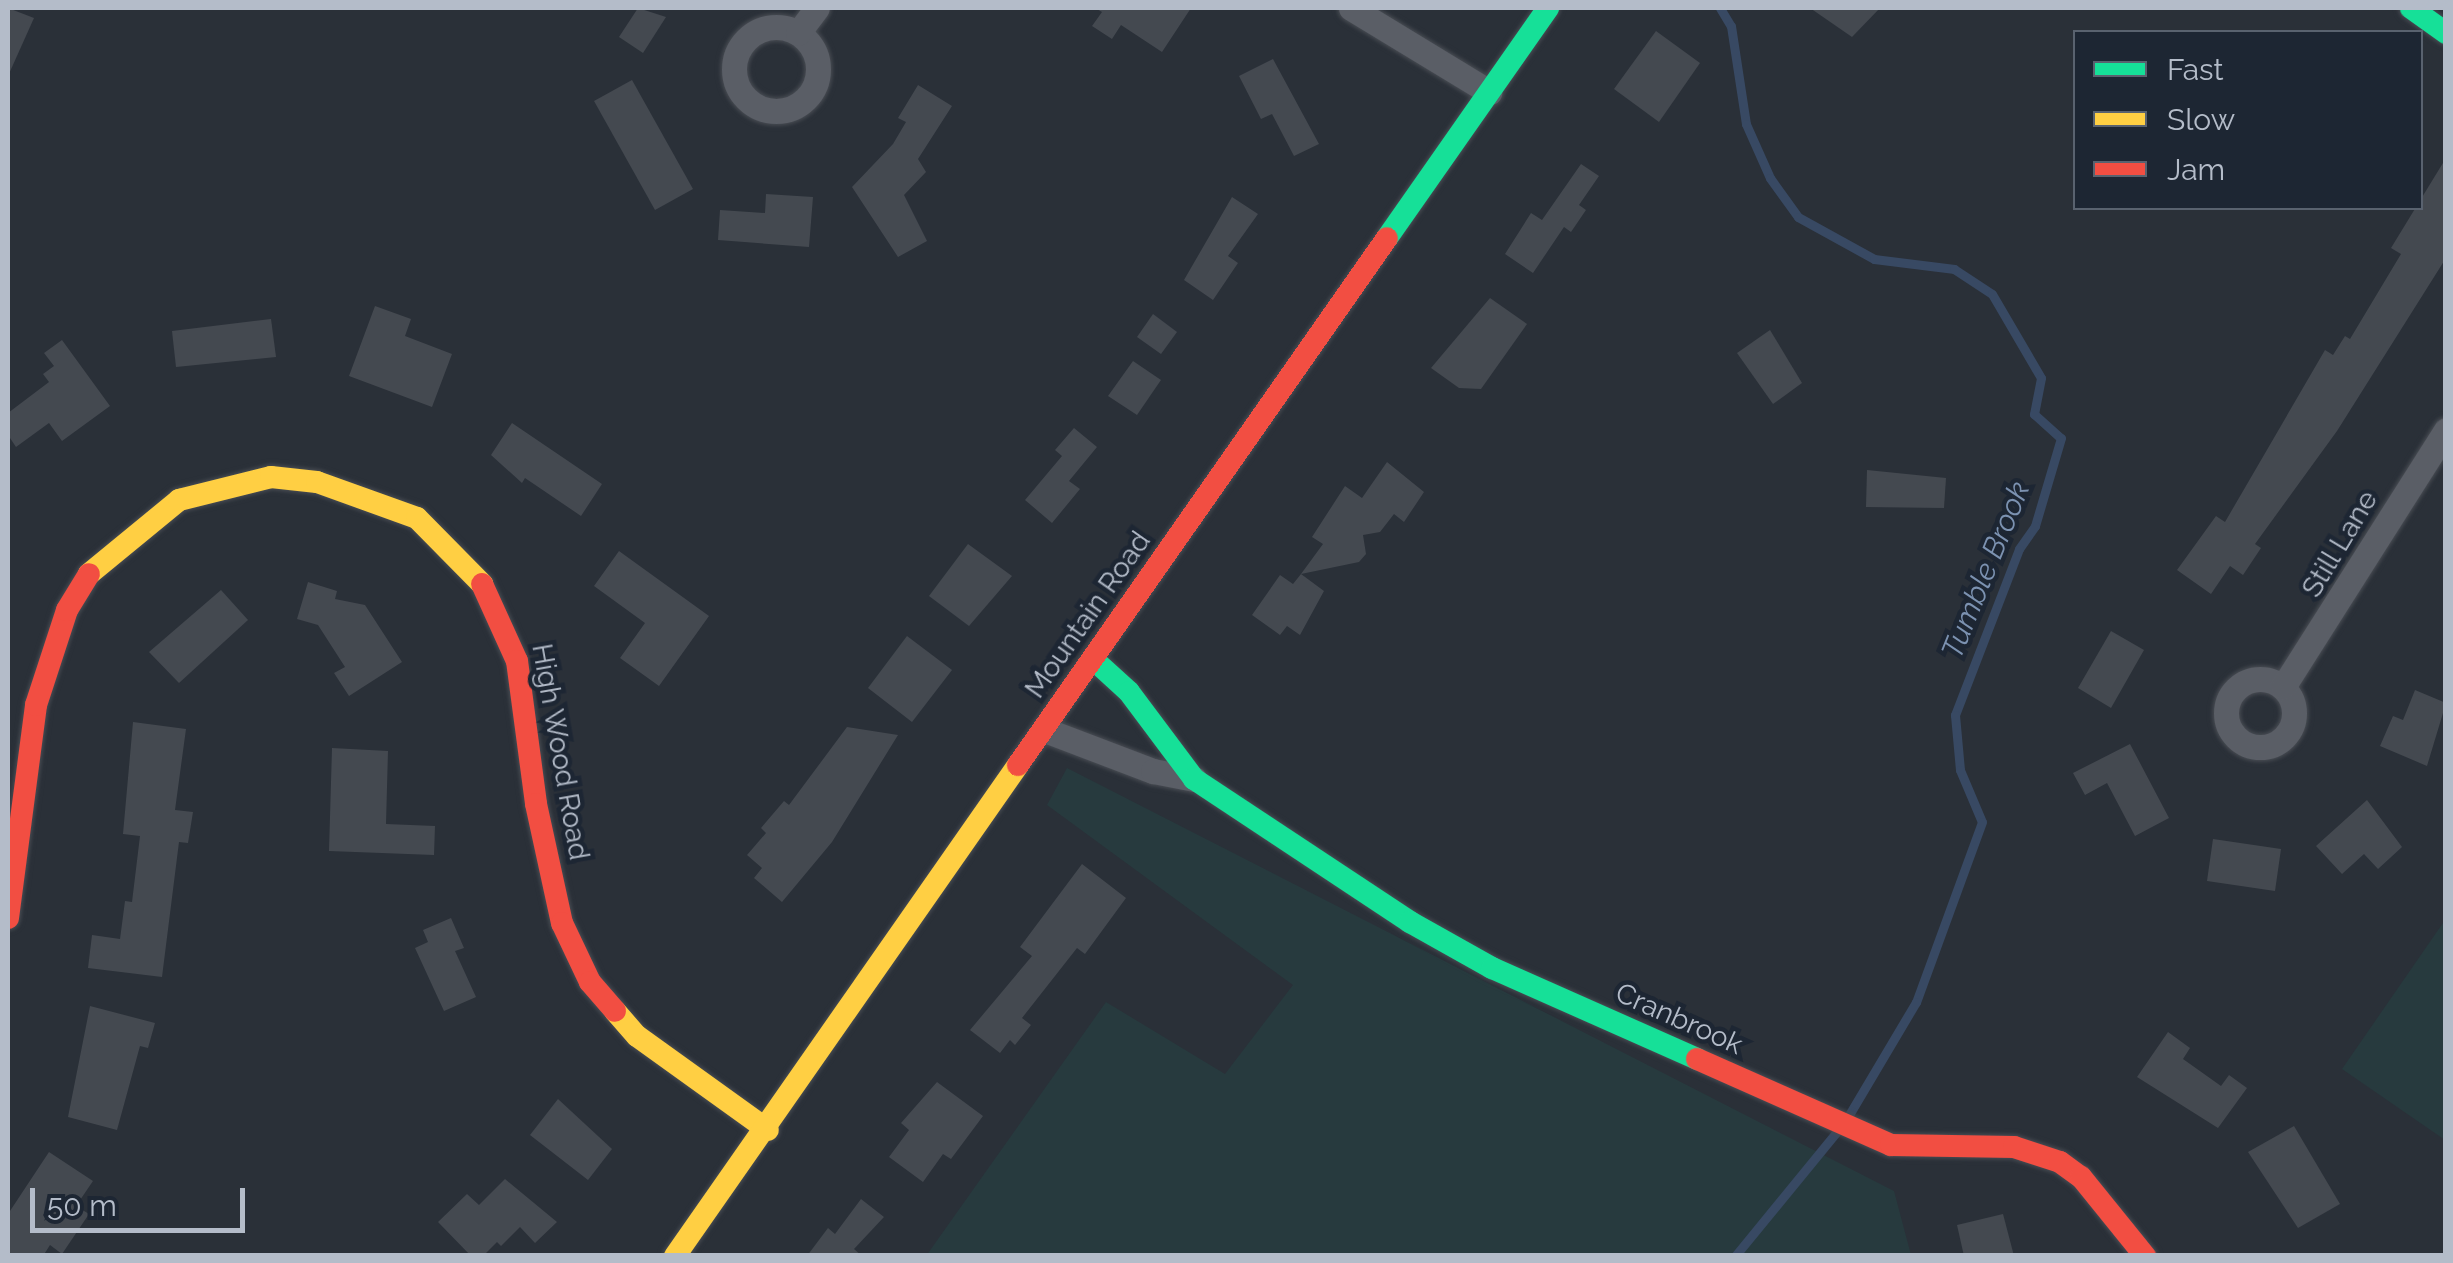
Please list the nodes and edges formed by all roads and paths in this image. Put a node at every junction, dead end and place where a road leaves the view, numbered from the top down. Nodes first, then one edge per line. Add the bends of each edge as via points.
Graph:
1 (817, 8) edge
2 (1351, 8) edge
3 (1548, 8) edge
4 (2411, 8) edge
5 (798, 33) dead end
6 (2446, 33) edge
7 (1489, 92) junction
8 (2446, 430) edge
9 (1094, 660) junction
10 (2283, 687) dead end
11 (1045, 730) junction
12 (18, 745) edge
13 (1194, 780) junction
14 (8, 918) edge
15 (768, 1130) junction
16 (675, 1256) edge
17 (2145, 1256) edge

1 - 5 street
2 - 7 street
3 - 7 street, Mountain Road
4 - 6 street
7 - 9 street, Mountain Road
8 - 10 street, Still Lane
9 - 11 street, Mountain Road
9 - 13 street, Cranbrook via 1129,692
11 - 13 street, Cranbrook
11 - 15 street, Mountain Road
12 - 14 street, High Wood Road
12 - 15 street, High Wood Road via 76,594 96,563 179,500 271,476 374,498 417,518 480,577 500,614 517,661 536,804 562,923 590,982 637,1036
13 - 17 street, Cranbrook via 1492,968 1827,1118 1915,1150 2038,1152 2081,1177
15 - 16 street, Mountain Road

